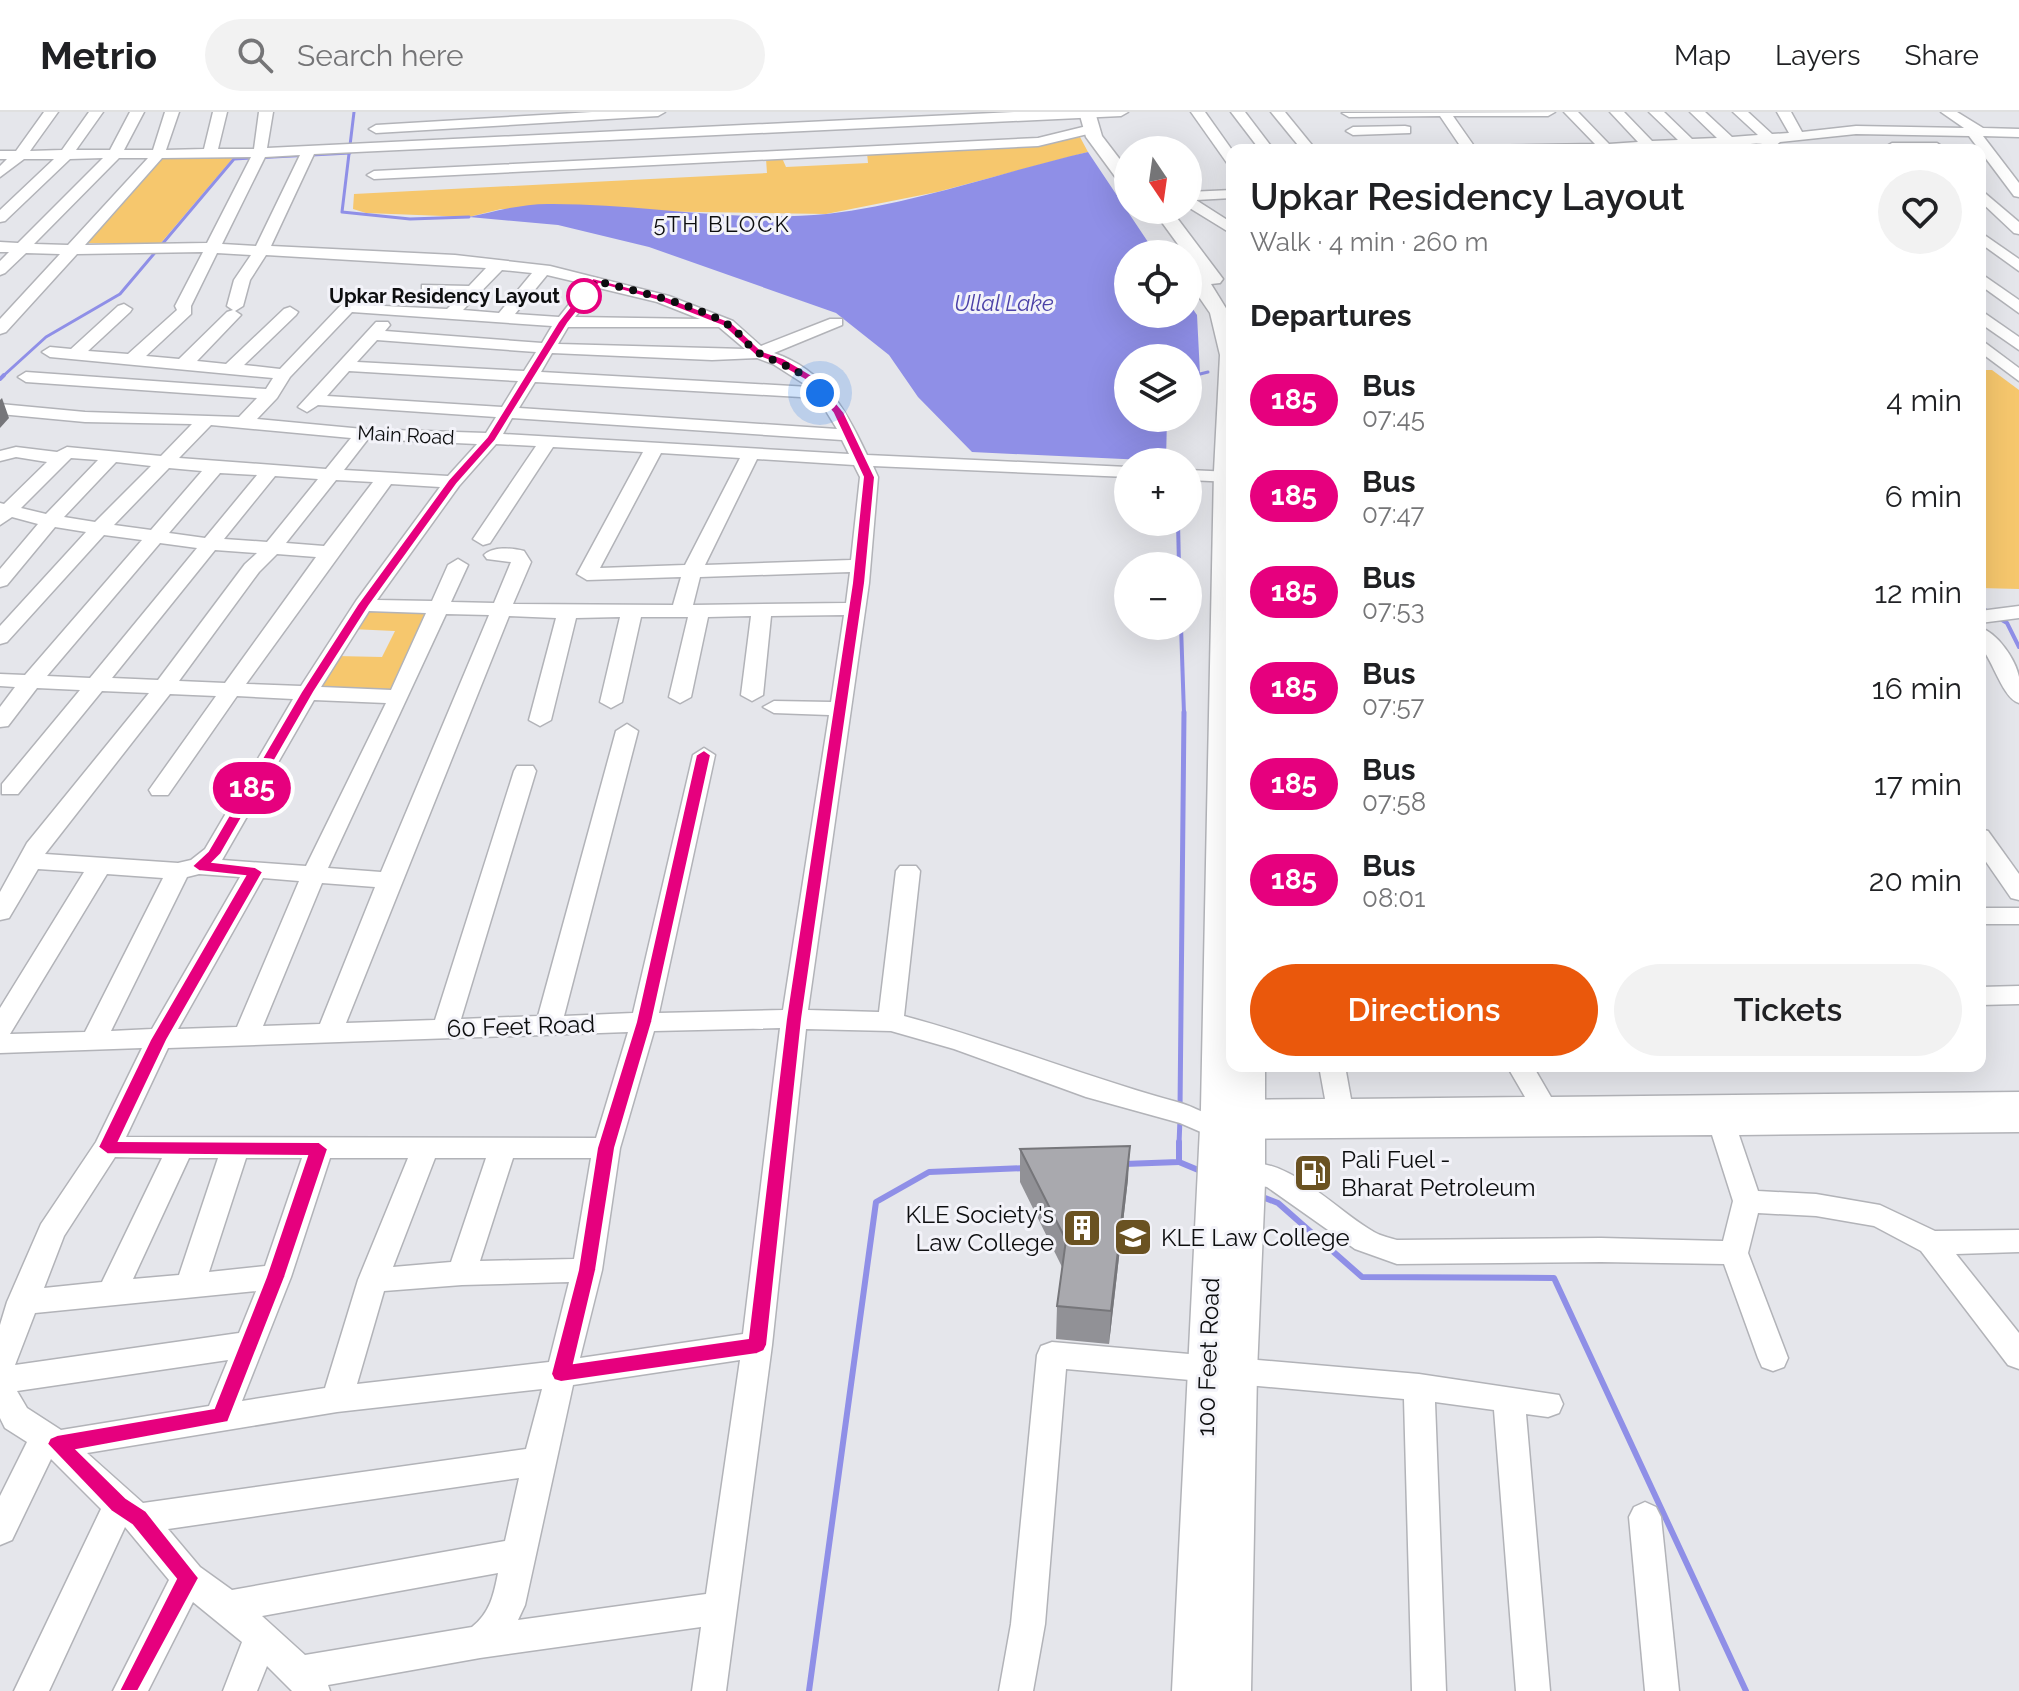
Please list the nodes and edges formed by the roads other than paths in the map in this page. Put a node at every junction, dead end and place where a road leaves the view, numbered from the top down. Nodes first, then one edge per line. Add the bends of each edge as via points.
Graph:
1 (51, 112) edge
2 (96, 112) edge
3 (137, 112) edge
4 (172, 112) edge
5 (240, 112) edge
6 (266, 112) edge
7 (378, 112) edge
8 (654, 112) edge
9 (768, 112) edge
10 (1121, 112) edge
11 (1198, 112) edge
12 (1238, 112) edge
13 (1278, 112) edge
14 (1548, 112) edge
15 (1571, 112) edge
16 (1617, 112) edge
17 (1656, 112) edge
18 (1697, 112) edge
19 (1740, 112) edge
20 (1784, 112) edge
21 (1948, 112) edge
22 (220, 113) edge
23 (620, 113) edge
24 (1349, 113) edge
25 (1443, 113) edge
26 (1496, 113) edge
27 (1529, 113) edge
28 (579, 114) edge
29 (1022, 114) edge
30 (501, 116) edge
31 (537, 116) edge
32 (1095, 116) edge
33 (429, 118) edge
34 (468, 118) edge
35 (1917, 119) dead end
36 (773, 127) junction
37 (376, 129) junction
38 (1441, 129) junction
39 (1875, 130) junction
40 (1353, 131) dead end
41 (1938, 132) junction
42 (1802, 136) junction
43 (2017, 136) edge
44 (1979, 137) junction
45 (581, 138) junction
46 (1767, 138) junction
47 (1726, 139) junction
48 (1262, 144) edge
49 (1304, 144) edge
50 (1463, 144) edge
51 (1524, 144) edge
52 (1556, 144) edge
53 (1601, 144) edge
54 (1647, 144) edge
55 (1689, 144) edge
56 (1701, 144) edge
57 (1732, 144) edge
58 (1774, 144) edge
59 (1812, 144) edge
60 (1885, 144) edge
61 (1955, 144) edge
62 (1984, 144) edge
63 (1986, 147) edge
64 (378, 149) junction
65 (309, 150) junction
66 (1226, 152) edge
67 (260, 153) junction
68 (783, 153) junction
69 (158, 154) junction
70 (210, 154) junction
71 (1114, 154) edge
72 (0, 155) edge
73 (20, 155) junction
74 (114, 155) junction
75 (65, 156) junction
76 (580, 167) junction
77 (0, 173) edge
78 (374, 175) dead end
79 (2019, 193) edge
80 (1226, 195) edge
81 (1202, 197) edge
82 (1202, 208) edge
83 (1987, 208) edge
84 (0, 218) edge
85 (1173, 224) edge
86 (1226, 226) edge
87 (2019, 230) edge
88 (1986, 241) edge
89 (0, 247) edge
90 (23, 247) junction
91 (211, 248) junction
92 (70, 250) junction
93 (262, 250) junction
94 (455, 260) junction
95 (498, 265) junction
96 (2019, 266) edge
97 (1986, 269) edge
98 (0, 270) edge
99 (543, 270) junction
100 (596, 281) junction
101 (1986, 283) edge
102 (1202, 288) edge
103 (473, 291) junction
104 (650, 295) junction
105 (1226, 295) edge
106 (2019, 308) edge
107 (124, 309) dead end
108 (395, 310) junction
109 (290, 312) dead end
110 (450, 315) junction
111 (503, 318) junction
112 (1986, 319) edge
113 (563, 322) junction
114 (836, 322) dead end
115 (626, 324) junction
116 (727, 324) junction
117 (0, 329) edge
118 (1226, 330) edge
119 (372, 335) junction
120 (2017, 342) edge
121 (1986, 344) edge
122 (547, 348) junction
123 (1986, 349) edge
124 (50, 352) dead end
125 (759, 353) junction
126 (75, 354) junction
127 (134, 358) junction
128 (184, 364) junction
129 (344, 366) junction
130 (230, 369) junction
131 (284, 374) junction
132 (528, 376) junction
133 (2019, 376) edge
134 (26, 377) dead end
135 (820, 393) junction
136 (271, 394) junction
137 (314, 400) junction
138 (0, 409) edge
139 (507, 411) junction
140 (207, 419) junction
141 (244, 422) junction
142 (290, 427) junction
143 (363, 434) junction
144 (849, 435) junction
145 (491, 439) junction
146 (548, 441) junction
147 (655, 447) junction
148 (751, 453) junction
149 (0, 456) edge
150 (112, 456) junction
151 (61, 458) junction
152 (860, 460) junction
153 (164, 461) junction
154 (215, 467) junction
155 (271, 470) junction
156 (1114, 471) edge
157 (330, 475) junction
158 (1202, 476) edge
159 (1226, 477) edge
160 (385, 479) junction
161 (453, 482) junction
162 (3, 513) edge
163 (50, 521) junction
164 (100, 528) junction
165 (156, 534) junction
166 (208, 544) junction
167 (272, 549) junction
168 (328, 552) junction
169 (1226, 552) edge
170 (458, 565) dead end
171 (859, 566) junction
172 (4, 571) edge
173 (692, 571) junction
174 (363, 605) junction
175 (440, 609) junction
176 (854, 609) junction
177 (762, 610) junction
178 (502, 611) junction
179 (632, 611) junction
180 (690, 611) junction
181 (567, 612) junction
182 (1994, 618) edge
183 (8, 620) edge
184 (0, 638) edge
185 (0, 680) edge
186 (31, 681) junction
187 (93, 683) junction
188 (165, 686) junction
189 (232, 688) junction
190 (308, 692) junction
191 (752, 695) dead end
192 (399, 697) junction
193 (680, 697) dead end
194 (2019, 697) edge
195 (611, 702) dead end
196 (774, 707) dead end
197 (839, 709) junction
198 (540, 720) dead end
199 (0, 721) edge
200 (627, 731) dead end
201 (704, 755) dead end
202 (525, 771) dead end
203 (10, 789) dead end
204 (160, 790) dead end
205 (1986, 851) edge
206 (31, 861) junction
207 (99, 867) junction
208 (189, 868) junction
209 (908, 871) dead end
210 (255, 872) junction
211 (313, 875) junction
212 (389, 880) junction
213 (2019, 892) edge
214 (0, 912) edge
215 (1986, 916) edge
216 (2019, 916) edge
217 (2019, 995) edge
218 (1986, 996) edge
219 (794, 1019) junction
220 (644, 1022) junction
221 (891, 1022) junction
222 (549, 1025) junction
223 (0, 1029) edge
224 (445, 1029) junction
225 (329, 1033) junction
226 (246, 1036) junction
227 (159, 1040) junction
228 (93, 1041) junction
229 (0, 1044) edge
230 (1245, 1072) edge
231 (1333, 1072) edge
232 (1523, 1072) edge
233 (2019, 1102) edge
234 (1545, 1109) junction
235 (1340, 1110) junction
236 (1719, 1115) junction
237 (1211, 1117) junction
238 (2019, 1122) edge
239 (107, 1147) junction
240 (426, 1147) junction
241 (180, 1148) junction
242 (503, 1148) junction
243 (606, 1148) junction
244 (235, 1149) junction
245 (319, 1149) junction
246 (1235, 1182) junction
247 (1747, 1201) junction
248 (2019, 1241) edge
249 (1931, 1243) junction
250 (1734, 1253) junction
251 (587, 1270) junction
252 (462, 1273) junction
253 (276, 1277) junction
254 (373, 1280) junction
255 (189, 1287) junction
256 (111, 1295) junction
257 (22, 1302) junction
258 (250, 1344) junction
259 (757, 1345) junction
260 (2019, 1356) edge
261 (1773, 1358) dead end
262 (0, 1364) edge
263 (1223, 1371) junction
264 (561, 1374) junction
265 (0, 1380) edge
266 (1419, 1387) junction
267 (0, 1389) edge
268 (337, 1399) junction
269 (1509, 1399) junction
270 (1548, 1404) dead end
271 (221, 1416) junction
272 (52, 1440) junction
273 (539, 1461) junction
274 (129, 1511) junction
275 (1645, 1517) dead end
276 (0, 1530) edge
277 (519, 1554) junction
278 (188, 1578) junction
279 (228, 1607) junction
280 (721, 1608) junction
281 (261, 1637) junction
282 (480, 1642) junction
283 (306, 1682) edge
284 (31, 1691) edge
285 (130, 1691) edge
286 (240, 1691) edge
287 (709, 1691) edge
288 (1016, 1691) edge
289 (1194, 1691) edge
290 (1229, 1691) edge
291 (1429, 1691) edge
292 (1533, 1691) edge
293 (1662, 1691) edge

1 - 73 street
2 - 75 street
3 - 74 street
4 - 69 street
5 - 22 street
6 - 67 street
7 - 37 street
8 - 23 street
9 - 36 street
10 - 32 street
11 - 66 street
12 - 48 street
13 - 49 street
14 - 27 street
15 - 53 street
16 - 54 street
17 - 55 street
18 - 47 street
19 - 46 street
20 - 42 street
21 - 44 street
22 - 70 street
23 - 28 street
24 - 25 street
25 - 26 street
25 - 38 street
26 - 27 street
26 - 51 street
27 - 52 street
28 - 31 street
28 - 45 street
29 - 32 street
29 - 36 street
30 - 31 street
30 - 34 street
32 - 68 street via 1038,142
32 - 71 main road via 1094,137
33 - 34 street
33 - 37 street
35 - 41 street
36 - 45 street
36 - 68 street
37 - 64 street
38 - 40 street
38 - 50 street
39 - 41 street
39 - 42 street via 1836,127
39 - 60 street
41 - 44 street
42 - 46 street
42 - 59 street
43 - 44 street
44 - 61 street
44 - 62 street
45 - 64 street
45 - 76 street
46 - 47 street
46 - 58 street
47 - 56 street
47 - 57 street
63 - 79 street
64 - 65 street
65 - 67 street
65 - 93 street
67 - 70 street
67 - 91 street
68 - 76 street
69 - 70 street
69 - 74 street
69 - 92 street
72 - 73 street
73 - 75 street
73 - 77 street
74 - 75 street
74 - 90 street
75 - 84 street
76 - 78 street
80 - 81 street
82 - 86 street
83 - 87 street
85 - 105 main road
88 - 96 street
89 - 90 street
90 - 92 street
90 - 98 street
91 - 92 street
91 - 93 street
91 - 127 street via 185,300 185,311
92 - 117 street
93 - 94 street
93 - 128 street via 242,280 234,310
94 - 95 street
94 - 103 street via 428,288
95 - 99 street
95 - 103 street
96 - 97 street
99 - 100 street
99 - 111 street
100 - 104 street
100 - 113 street
101 - 106 street
102 - 118 main road, 100 Feet Road
103 - 110 street
104 - 115 street
104 - 116 street
107 - 126 street
108 - 110 street
108 - 119 street
108 - 131 street via 348,307
109 - 130 street
110 - 111 street
111 - 113 street
112 - 120 street
113 - 115 street
113 - 122 street
114 - 125 street
115 - 116 street
116 - 125 street
119 - 122 street
119 - 129 street
120 - 121 street
122 - 125 street
122 - 132 street
123 - 133 street
124 - 126 street
125 - 135 street via 811,379
126 - 127 street
127 - 128 street
128 - 130 street
129 - 132 street
129 - 137 street
130 - 131 street
131 - 136 street
132 - 135 street
132 - 139 street
134 - 136 street
135 - 144 street via 838,412
136 - 141 street
137 - 139 street
137 - 142 street
138 - 140 street, Main Road
139 - 144 street
139 - 145 street
140 - 141 street, Main Road
140 - 153 street
141 - 142 street, Main Road
142 - 143 street, Main Road
143 - 145 street, Main Road
143 - 157 street
144 - 152 street
145 - 146 street, Main Road
145 - 161 street
146 - 147 street, Main Road
146 - 178 street via 488,547 517,555 521,562
147 - 148 street, Main Road
147 - 173 street via 587,574
148 - 152 street, Main Road
148 - 173 street
149 - 151 street via 16,452
150 - 151 street via 67,452
150 - 153 street
150 - 163 street
151 - 162 street
152 - 156 street, Main Road
152 - 171 street via 869,477
153 - 154 street
153 - 164 street
154 - 155 street
154 - 165 street
155 - 157 street
155 - 166 street
157 - 160 street
157 - 167 street
158 - 159 street
160 - 161 street
160 - 168 street
161 - 174 street
162 - 163 street
163 - 164 street
163 - 172 street
164 - 165 street
164 - 183 street
165 - 166 street
165 - 186 street
166 - 167 street
166 - 187 street
167 - 168 street
167 - 188 street via 252,568
168 - 189 street
169 - 237 main road, 100 Feet Road
170 - 175 street
171 - 173 street
171 - 176 street
173 - 180 street
174 - 175 street
174 - 190 street
175 - 178 street
175 - 192 street
176 - 177 street
176 - 197 street
177 - 180 street
177 - 191 street
178 - 181 street
178 - 212 street
179 - 180 street
179 - 181 street
179 - 195 street
180 - 193 street
181 - 198 street
182 - 194 street via 1998,653
183 - 184 street
185 - 186 street
186 - 187 street
186 - 199 street
187 - 188 street
187 - 203 street
188 - 189 street
188 - 206 street via 35,848
189 - 190 street
189 - 204 street
190 - 192 street
190 - 208 street via 214,854
192 - 211 street
196 - 197 street
197 - 219 street
200 - 222 street
201 - 220 street
202 - 224 street
205 - 213 street
206 - 207 street
206 - 214 street
207 - 208 street
207 - 223 street
208 - 210 street
208 - 228 street
209 - 221 street
210 - 211 street
210 - 227 street
211 - 212 street
211 - 226 street
212 - 225 street
215 - 216 street
217 - 218 street
219 - 220 street, 60 Feet Road
219 - 221 street, 60 Feet Road
219 - 259 street
220 - 222 street, 60 Feet Road
220 - 243 street
221 - 237 street, 60 Feet Road via 961,1041 1095,1090
222 - 224 street, 60 Feet Road
224 - 225 street, 60 Feet Road
225 - 226 street, 60 Feet Road
226 - 227 street, 60 Feet Road
227 - 228 street, 60 Feet Road
227 - 239 street
228 - 229 street, 60 Feet Road
230 - 237 main road, 100 Feet Road
231 - 235 street
232 - 234 street
233 - 236 street
234 - 235 street
234 - 236 street
235 - 237 street
236 - 237 street
236 - 238 street
236 - 247 street
237 - 246 main road, 100 Feet Road
239 - 241 street
239 - 257 street via 51,1232
240 - 242 street
240 - 245 street
240 - 254 street
241 - 244 street
241 - 256 street
242 - 243 street
242 - 252 street
243 - 251 street
244 - 245 street
244 - 255 street
245 - 253 street
246 - 250 street via 1274,1177 1365,1241 1397,1252
246 - 263 main road, 100 Feet Road
247 - 249 street via 1880,1216
247 - 250 street
248 - 249 street
249 - 260 street
250 - 261 street
251 - 252 street
251 - 264 street
252 - 254 street
253 - 255 street
253 - 258 street
254 - 268 street
255 - 256 street
256 - 257 street
257 - 262 street
258 - 265 street
258 - 271 street
259 - 264 street
259 - 280 street
263 - 266 street
263 - 288 street via 1052,1355 1028,1624
263 - 289 main road, 100 Feet Road
263 - 290 main road, 100 Feet Road
264 - 268 street
264 - 273 street
266 - 269 street
266 - 291 street
267 - 272 street via 16,1418
268 - 271 street
269 - 270 street
269 - 292 street
271 - 272 street
272 - 274 street
272 - 276 street
273 - 274 street
273 - 277 street
274 - 278 street
274 - 284 street
275 - 293 street
277 - 279 street
277 - 282 street via 508,1605 494,1631
278 - 279 street
278 - 285 street
279 - 281 street
280 - 282 street
280 - 287 street
281 - 283 street
281 - 286 street
282 - 283 street

